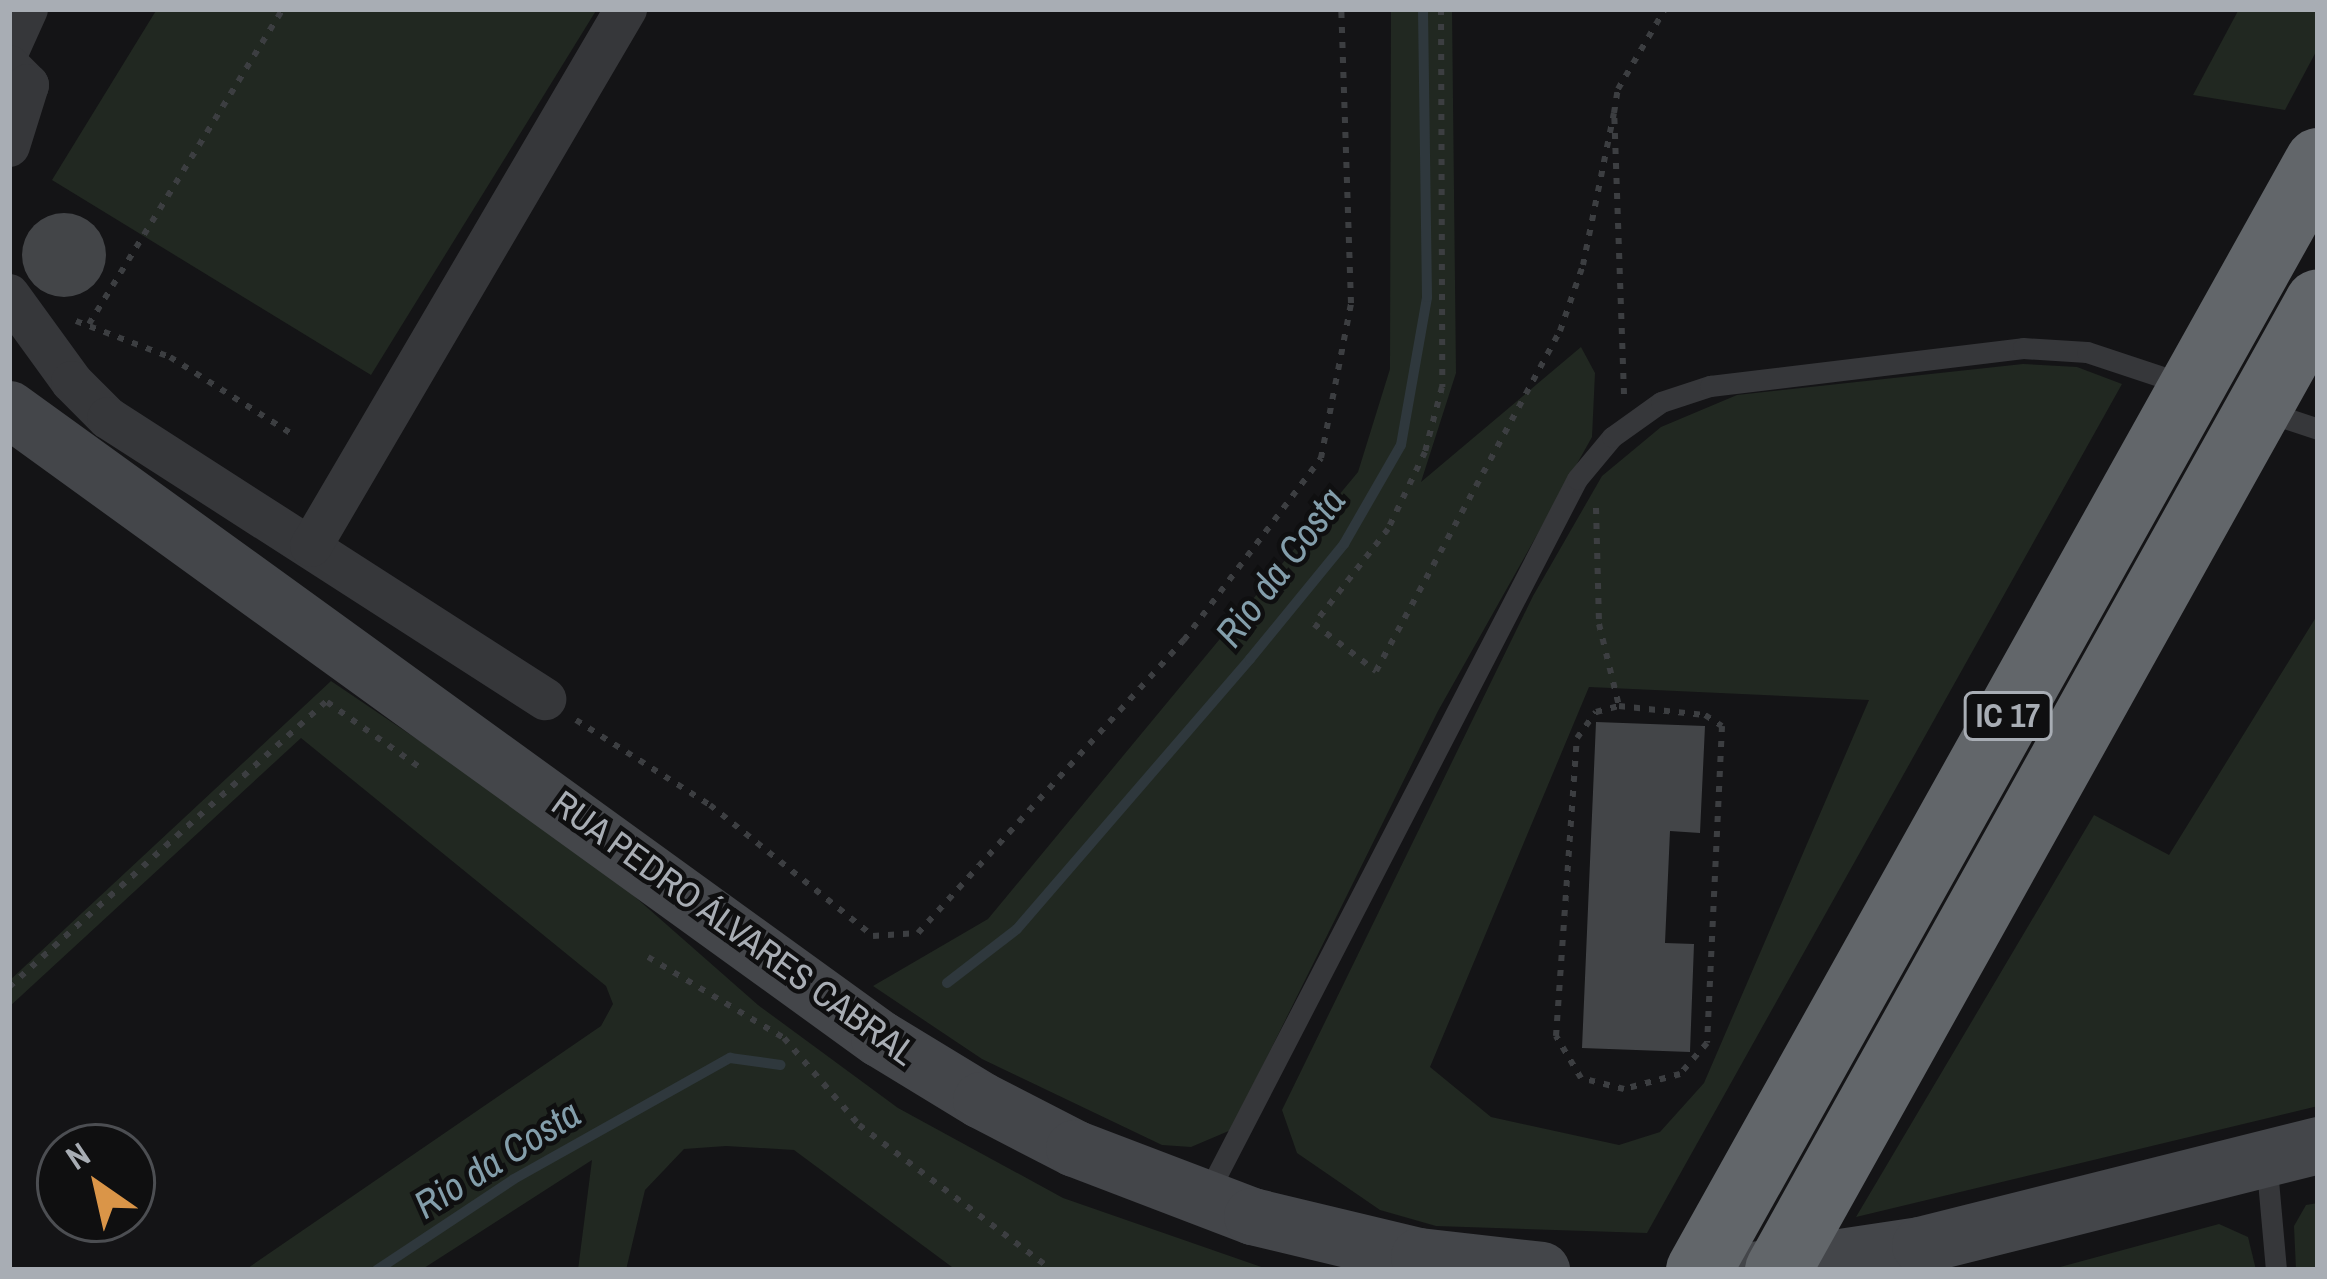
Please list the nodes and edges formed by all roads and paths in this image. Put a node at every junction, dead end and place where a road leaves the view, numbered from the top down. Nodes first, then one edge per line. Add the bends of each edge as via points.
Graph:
1 (27, 9) edge
2 (283, 9) edge
3 (626, 9) edge
4 (1341, 9) edge
5 (1442, 9) edge
6 (1665, 9) edge
7 (9, 49) edge
8 (9, 66) edge
9 (1614, 113) junction
10 (9, 146) edge
11 (2318, 161) edge
12 (13, 300) edge
13 (2318, 302) edge
14 (89, 325) junction
15 (9, 409) edge
16 (1630, 422) junction
17 (2318, 429) edge
18 (295, 436) dead end
19 (1577, 479) junction
20 (311, 546) junction
21 (361, 658) junction
22 (544, 699) joint
23 (1618, 706) junction
24 (648, 957) dead end
25 (9, 988) edge
26 (2292, 1152) edge
27 (1204, 1199) junction
28 (1052, 1270) edge
29 (1541, 1270) edge
30 (1699, 1270) edge
31 (1753, 1270) edge
32 (1778, 1270) edge
33 (2276, 1270) edge

1 - 7 street
2 - 14 path
3 - 20 street
4 - 22 path via 1351,303 1321,458 1184,640 918,933 873,936 710,806
5 - 9 path via 1442,387 1425,452 1388,529 1313,624 1376,671 1560,331 1583,265
6 - 9 path via 1618,89
8 - 10 street via 28,85
9 - 16 path
11 - 30 highway, IC 17
12 - 14 path
12 - 20 street via 108,418
13 - 32 highway, IC 17
14 - 18 path via 170,357
15 - 21 street, RUA PEDRO ÁLVARES CABRAL
16 - 17 lane via 1710,386 2023,348 2087,352
16 - 19 lane
19 - 23 path via 1596,508 1599,624
19 - 27 lane
20 - 22 street
21 - 25 path via 327,702
21 - 27 street, RUA PEDRO ÁLVARES CABRAL via 929,1070 1074,1148
23 - 23 path via 1705,715 1722,726 1707,1043 1680,1074 1624,1089 1581,1078 1556,1036 1577,738 1596,712
24 - 28 path via 784,1038 859,1125
26 - 31 street via 1994,1228
26 - 33 lane
27 - 29 street, RUA PEDRO ÁLVARES CABRAL via 1300,1230

